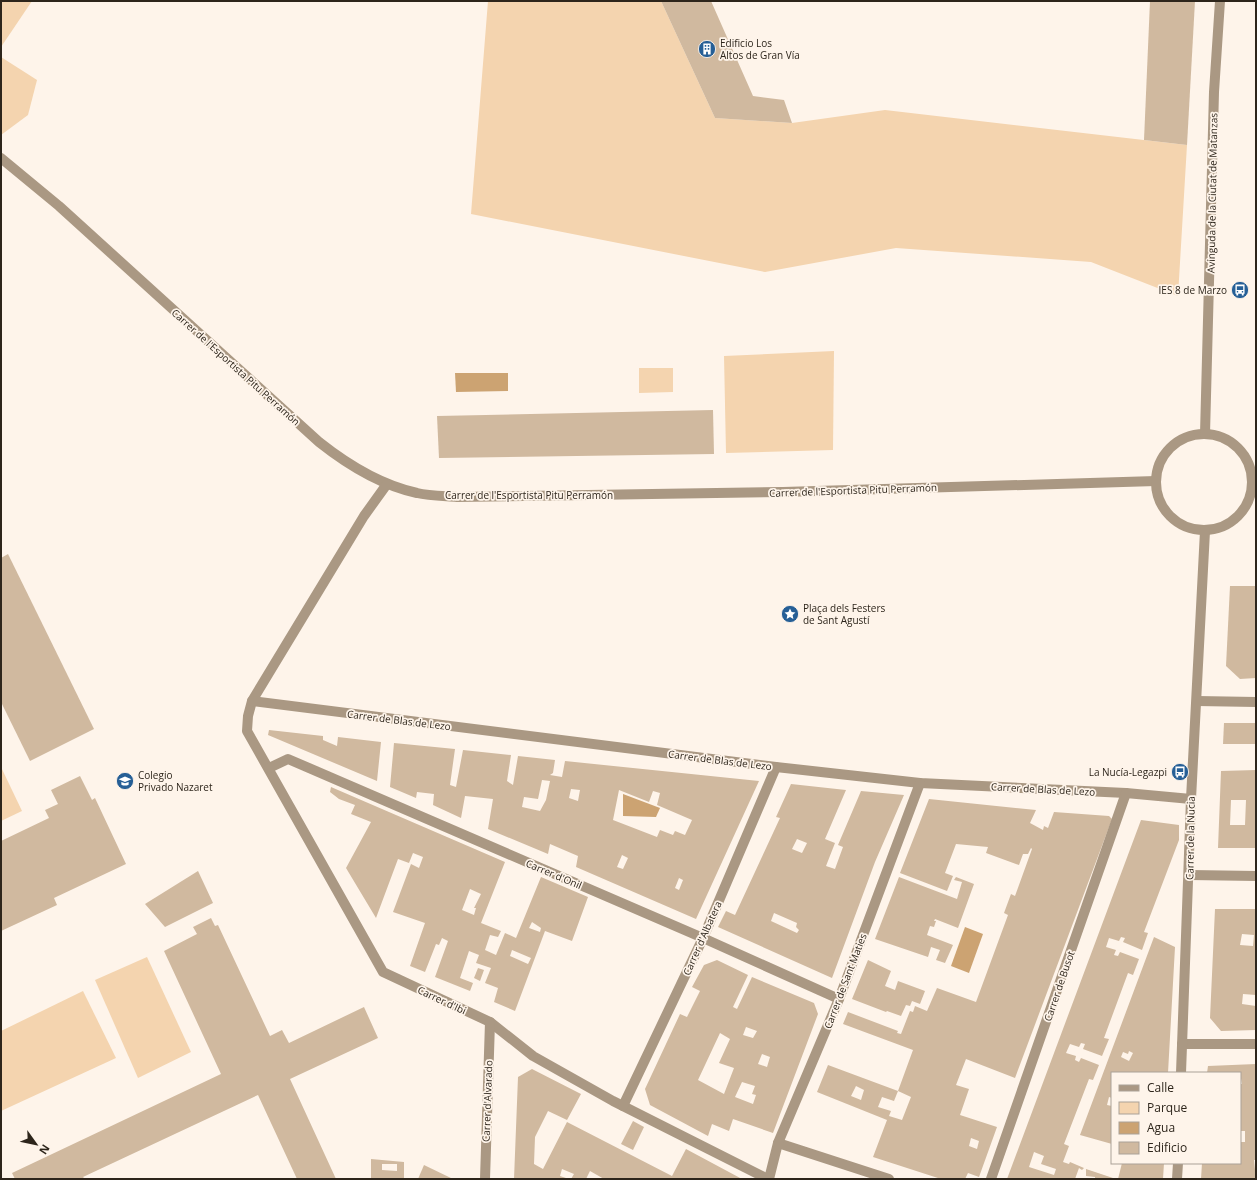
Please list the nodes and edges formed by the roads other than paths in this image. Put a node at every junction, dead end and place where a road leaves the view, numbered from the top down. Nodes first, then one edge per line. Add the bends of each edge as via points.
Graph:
1 (1220, 1) edge
2 (1, 158) edge
3 (1205, 434) junction
4 (1156, 481) junction
5 (387, 484) junction
6 (1253, 497) edge
7 (1204, 531) junction
8 (252, 701) junction
9 (1197, 701) junction
10 (1256, 702) edge
11 (269, 768) junction
12 (776, 768) junction
13 (920, 783) junction
14 (1126, 793) junction
15 (1191, 799) junction
16 (1190, 875) junction
17 (1256, 876) edge
18 (703, 938) junction
19 (839, 999) junction
20 (490, 1022) junction
21 (1182, 1044) junction
22 (1256, 1044) edge
23 (1181, 1072) edge
24 (623, 1106) junction
25 (778, 1143) junction
26 (1178, 1164) edge
27 (485, 1179) edge
28 (768, 1179) edge
29 (889, 1179) edge
30 (992, 1179) edge
31 (1177, 1179) edge

1 - 3 street, Avinguda de la Ciutat de Matanzas via 1214,92
2 - 5 street, Carrer de l'Esportista Pitu Perramón via 59,206 319,442 356,468
3 - 4 street via 1190,436 1177,442 1166,453 1159,466
3 - 6 street via 1223,437 1238,447 1249,462 1253,479
4 - 5 street, Carrer de l'Esportista Pitu Perramón via 783,492 457,497 417,493
4 - 7 street via 1162,506 1170,516 1180,524
5 - 8 street, Carrer d'Ibi via 364,516
6 - 7 street via 1233,521 1219,528
7 - 9 street, Carrer de la Nucia
8 - 11 street, Carrer d'Ibi via 247,731
8 - 12 street, Carrer de Blas de Lezo
9 - 10 street
9 - 15 street, Carrer de la Nucia
11 - 18 street, Carrer d'Onil via 288,759
11 - 20 street, Carrer d'Ibi via 383,972
12 - 13 street, Carrer de Blas de Lezo
12 - 18 street, Carrer d'Albatera
13 - 14 street, Carrer de Blas de Lezo
13 - 19 street, Carrer de Sant Maties
14 - 15 street, Carrer de Blas de Lezo
14 - 30 street, Carrer de Busot
15 - 16 street, Carrer de la Nucia
16 - 17 street
16 - 21 street, Carrer de la Nucia
18 - 19 street, Carrer d'Onil
18 - 24 street, Carrer d'Albatera
19 - 25 street, Carrer de Sant Maties
20 - 24 street, Carrer d'Ibi via 533,1056
20 - 27 street, Carrer d'Alvarado
21 - 22 street
21 - 23 street, Carrer de la Nucia
24 - 28 street, Carrer d'Ibi
25 - 28 street, Carrer de Sant Maties
25 - 29 street
26 - 31 street

